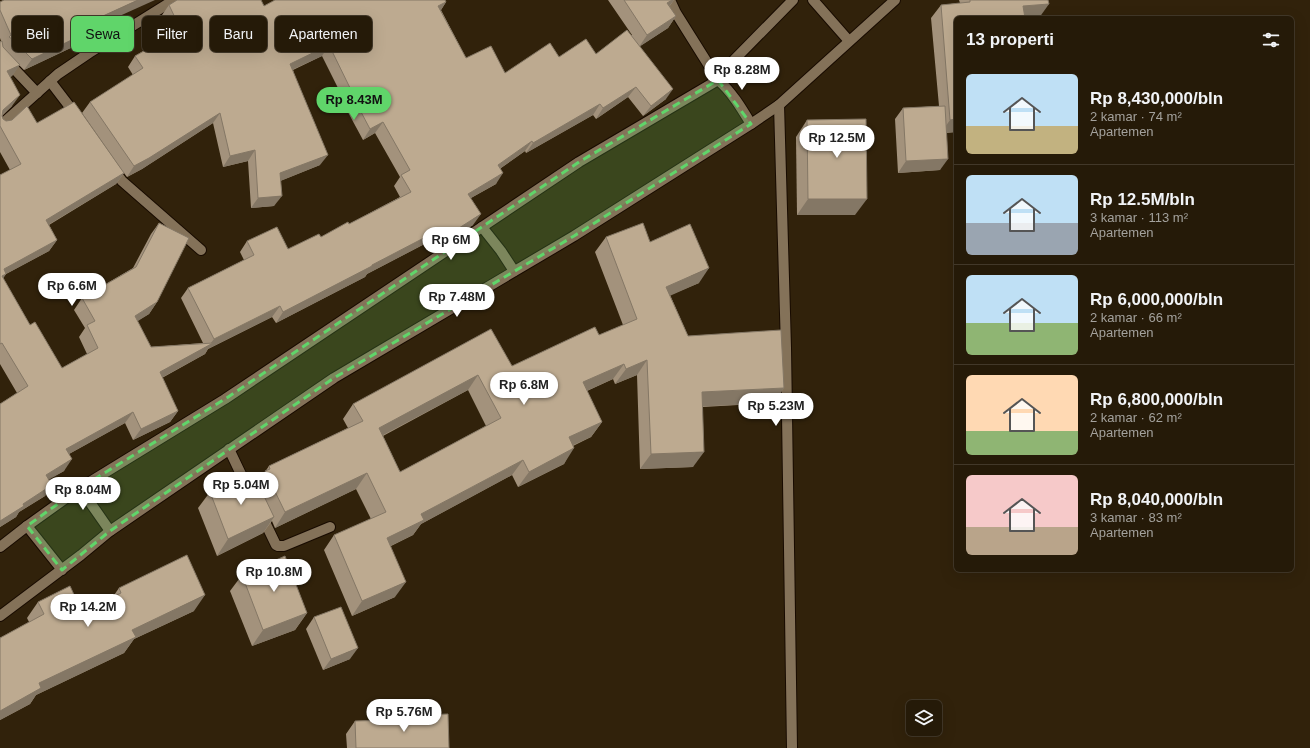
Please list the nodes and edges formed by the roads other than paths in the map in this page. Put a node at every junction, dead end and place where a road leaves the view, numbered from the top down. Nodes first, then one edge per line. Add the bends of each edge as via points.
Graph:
1 (174, 0) edge
2 (670, 0) edge
3 (792, 0) edge
4 (813, 0) edge
5 (895, 0) edge
6 (849, 41) junction
7 (0, 54) edge
8 (50, 81) junction
9 (721, 82) junction
10 (37, 93) junction
11 (779, 105) junction
12 (81, 121) edge
13 (752, 124) junction
14 (0, 126) edge
15 (106, 160) edge
16 (482, 228) junction
17 (201, 250) dead end
18 (514, 271) junction
19 (229, 449) junction
20 (82, 491) junction
21 (330, 527) dead end
22 (29, 529) junction
23 (110, 531) junction
24 (0, 547) edge
25 (62, 570) junction
26 (0, 616) edge
27 (792, 748) edge

1 - 8 street via 89,53
2 - 9 street
3 - 9 street via 734,60
4 - 6 street
5 - 6 street
6 - 11 street
7 - 10 street
8 - 10 street
8 - 12 street
9 - 13 street
9 - 16 street via 578,162
10 - 14 street
11 - 13 street
11 - 27 street via 786,348
13 - 18 street
15 - 17 street via 122,181
16 - 18 street via 501,250
16 - 20 street
18 - 19 street via 334,378
19 - 21 street via 276,545 291,543
19 - 23 street
20 - 22 street
20 - 23 street
22 - 24 street
22 - 25 street
23 - 25 street
25 - 26 street

